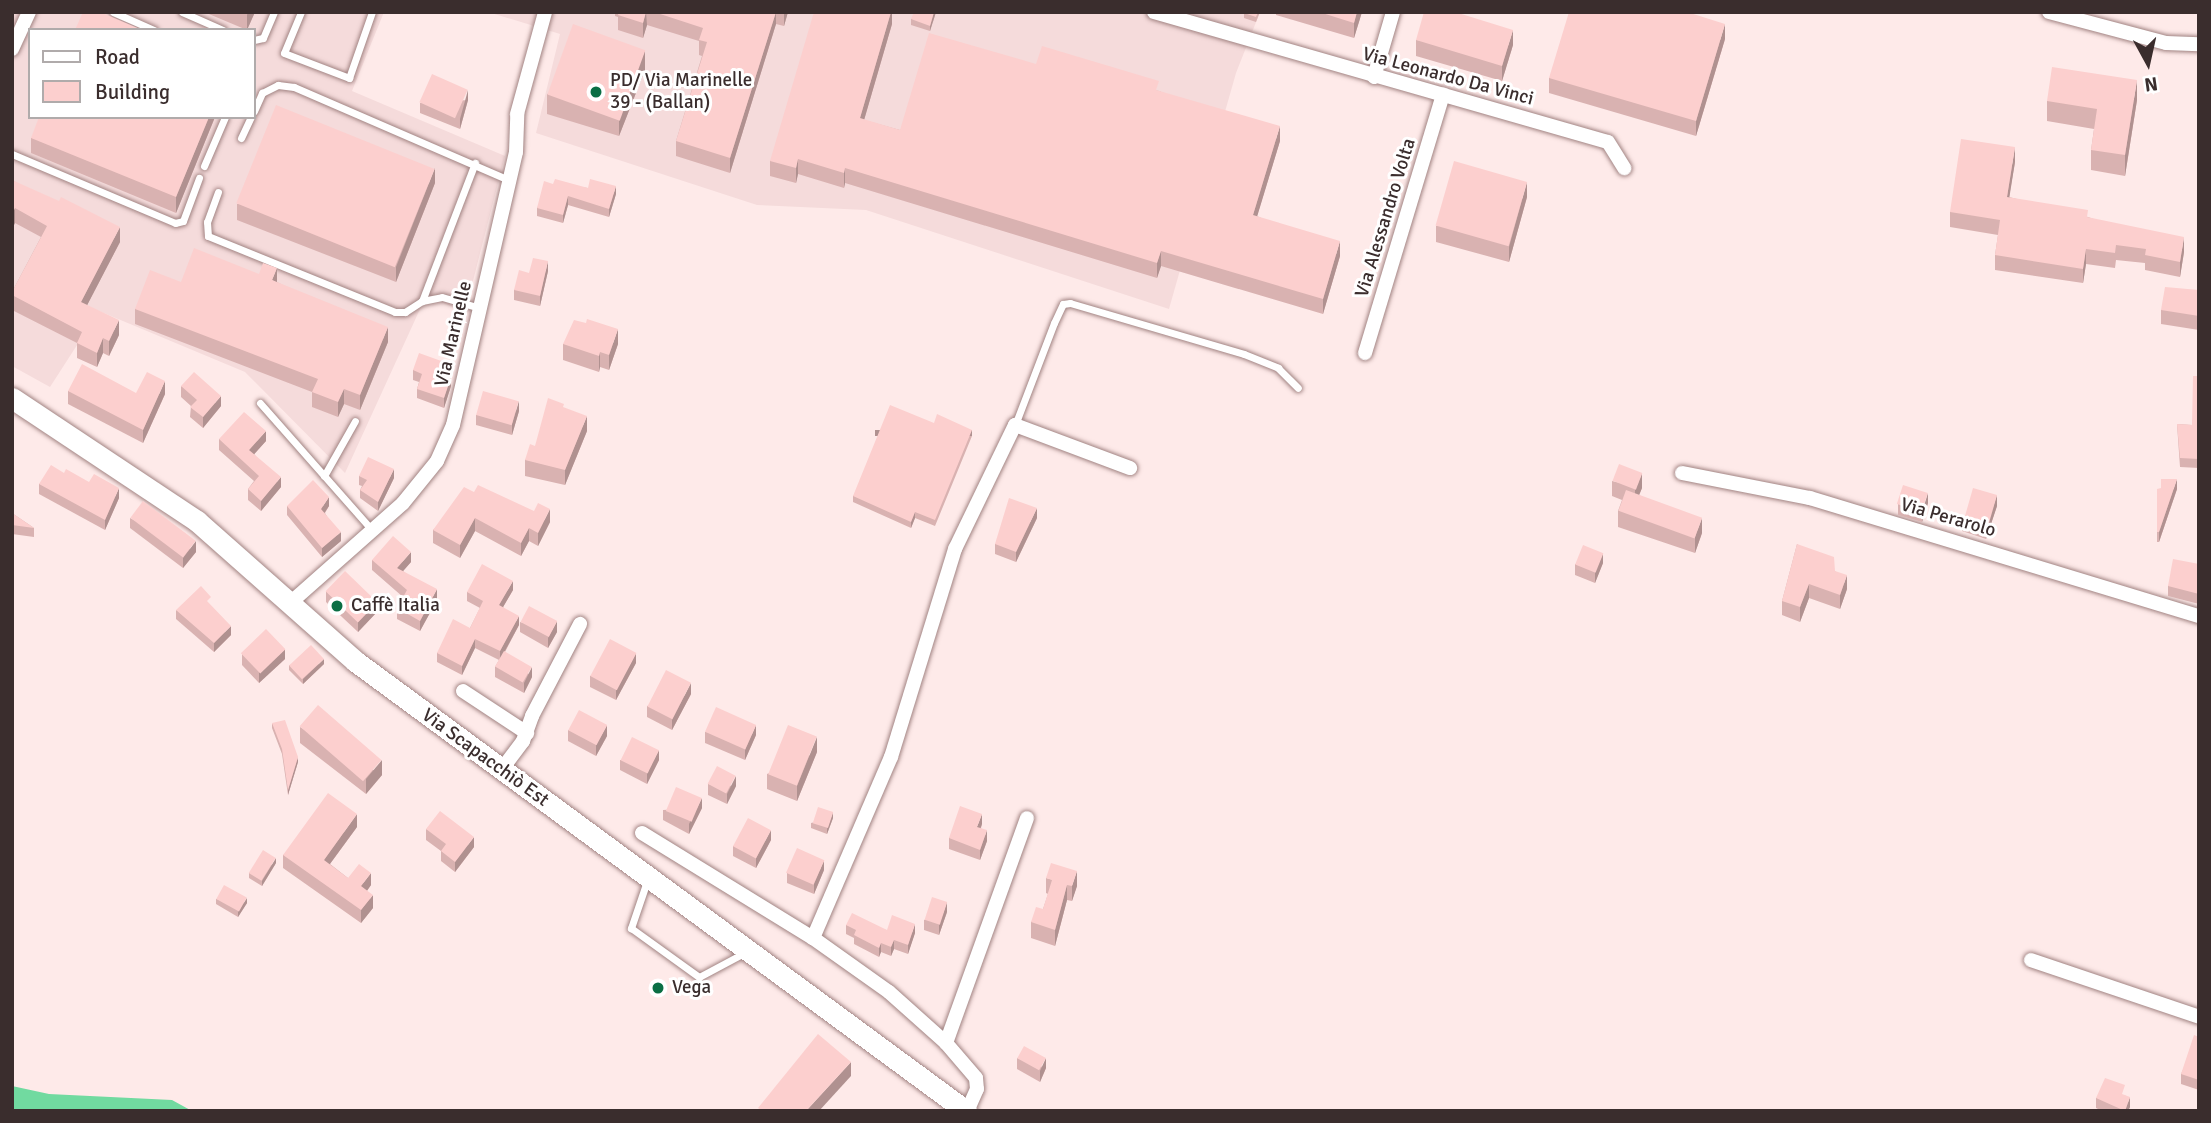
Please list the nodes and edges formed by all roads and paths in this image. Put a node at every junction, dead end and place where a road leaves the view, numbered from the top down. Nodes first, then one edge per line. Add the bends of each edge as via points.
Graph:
1 (29, 12) edge
2 (113, 12) edge
3 (182, 12) edge
4 (274, 12) edge
5 (301, 12) edge
6 (372, 12) edge
7 (545, 12) edge
8 (1154, 12) edge
9 (1393, 12) edge
10 (2049, 12) edge
11 (149, 28) edge
12 (218, 28) edge
13 (256, 40) edge
14 (2199, 44) edge
15 (12, 49) edge
16 (1374, 77) junction
17 (1443, 95) junction
18 (256, 106) edge
19 (224, 119) edge
20 (250, 119) edge
21 (241, 138) dead end
22 (12, 154) edge
23 (475, 163) junction
24 (204, 166) dead end
25 (1624, 169) dead end
26 (199, 178) dead end
27 (509, 180) junction
28 (218, 192) dead end
29 (422, 301) junction
30 (480, 308) junction
31 (1365, 353) dead end
32 (1298, 388) dead end
33 (12, 398) edge
34 (260, 403) dead end
35 (355, 421) dead end
36 (1014, 425) junction
37 (1130, 468) dead end
38 (1682, 473) dead end
39 (324, 476) junction
40 (372, 530) junction
41 (289, 604) junction
42 (2199, 616) edge
43 (580, 624) dead end
44 (463, 691) dead end
45 (527, 733) junction
46 (502, 769) junction
47 (1027, 818) dead end
48 (642, 834) dead end
49 (648, 877) junction
50 (813, 938) junction
51 (748, 951) junction
52 (2031, 960) dead end
53 (2199, 1017) edge
54 (946, 1043) junction
55 (967, 1111) edge

1 - 15 street
2 - 11 lane
3 - 12 lane
4 - 13 lane via 263,38
5 - 6 lane via 285,53 349,78
7 - 27 street, Via Marinelle via 517,114 516,152
8 - 16 street, Via Leonardo Da Vinci
9 - 16 street
10 - 14 street via 2166,43
16 - 17 street, Via Leonardo Da Vinci
17 - 25 street, Via Leonardo Da Vinci via 1608,142
17 - 31 street, Via Alessandro Volta
18 - 23 lane via 262,93 278,85 294,87
19 - 24 lane
20 - 21 lane
22 - 26 lane via 175,223 183,221
23 - 27 lane
23 - 29 lane
27 - 30 street, Via Marinelle
28 - 29 lane via 207,222 208,236 395,312 405,313
29 - 30 lane via 442,297
30 - 40 street, Via Marinelle via 453,425 437,461 403,503
32 - 36 lane via 1278,368 1244,354 1070,303 1063,304 1054,323
33 - 41 main road, Via Scapacchiò Est via 197,521
34 - 39 lane
35 - 39 lane
36 - 37 street
36 - 50 street via 955,549 891,757
38 - 42 street, Via Perarolo via 1810,498
39 - 40 lane
40 - 41 street, Via Marinelle
41 - 46 main road, Via Scapacchiò Est via 355,661
43 - 45 street
44 - 45 street
45 - 46 street
46 - 49 main road, Via Scapacchiò Est
47 - 54 street
48 - 50 street, Via Scapacchiò Est
49 - 51 main road, Via Scapacchiò Est
49 - 51 lane via 631,928 699,977
50 - 54 street, Via Scapacchiò Est via 889,992
51 - 55 main road, Via Scapacchiò Est
52 - 53 street
54 - 55 street, Via Scapacchiò Est via 976,1078 977,1089

